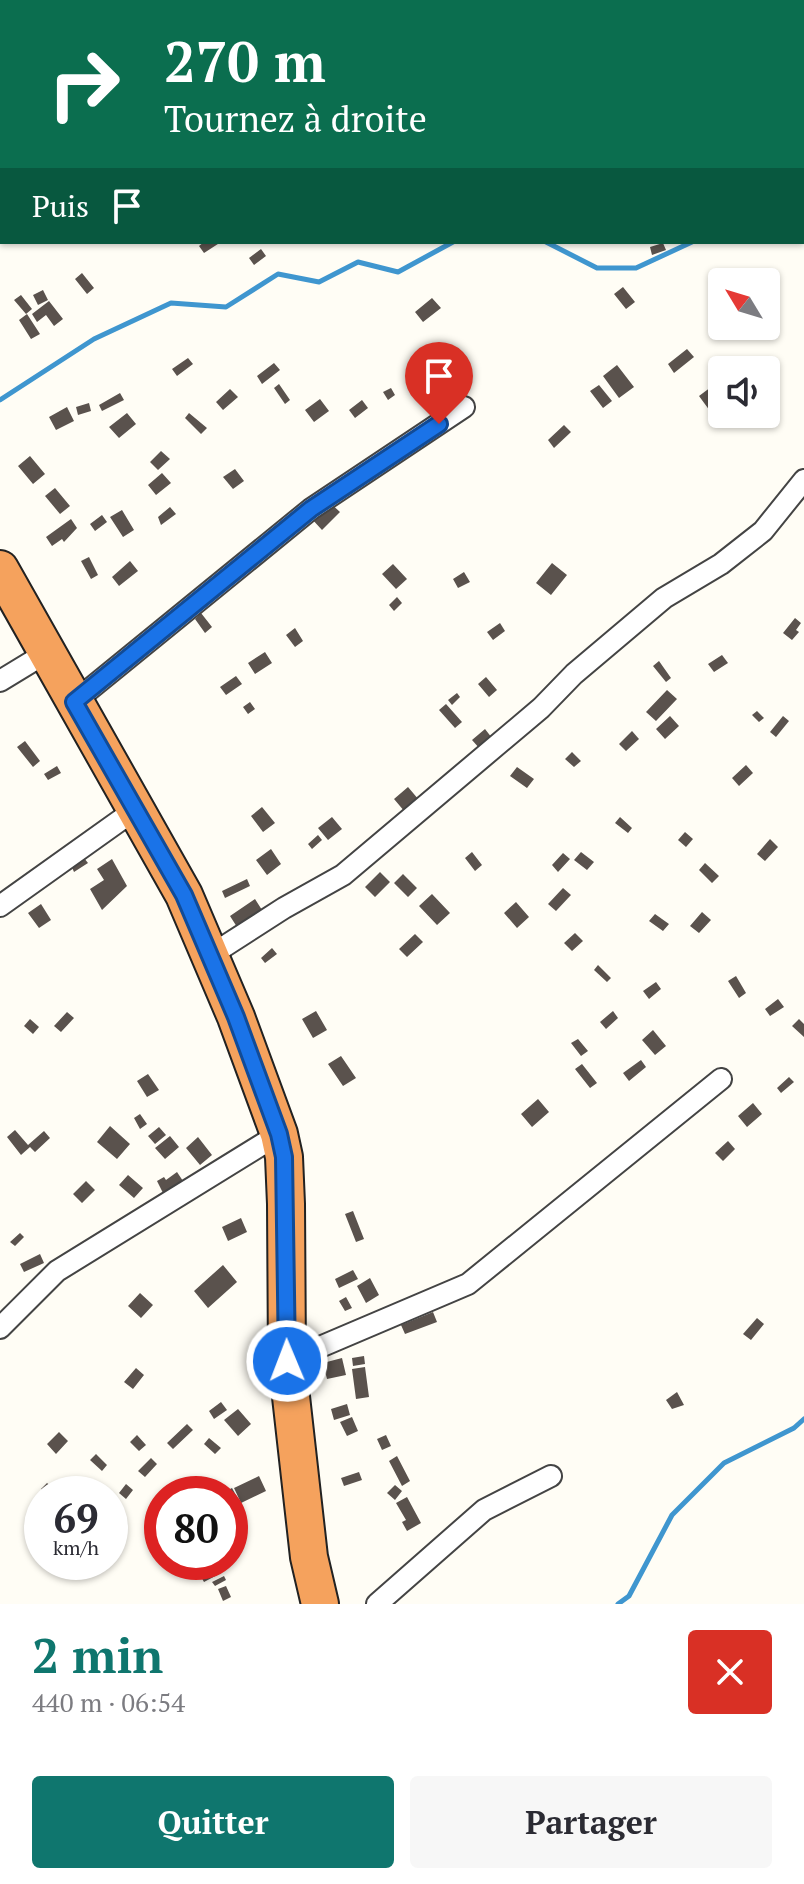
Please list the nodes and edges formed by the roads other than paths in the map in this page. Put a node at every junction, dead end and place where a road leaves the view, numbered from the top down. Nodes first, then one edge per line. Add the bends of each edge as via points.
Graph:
1 (464, 407) dead end
2 (804, 480) edge
3 (0, 569) edge
4 (46, 653) junction
5 (0, 681) edge
6 (74, 702) junction
7 (136, 809) junction
8 (0, 906) edge
9 (211, 955) junction
10 (721, 1079) dead end
11 (279, 1134) junction
12 (0, 1328) edge
13 (287, 1361) junction
14 (551, 1476) dead end
15 (320, 1604) edge
16 (377, 1604) edge

1 - 6 street via 311,509
2 - 9 street via 763,531 664,598 343,875
3 - 4 highway
4 - 5 street
4 - 6 highway
6 - 7 highway
7 - 8 street
7 - 9 highway
9 - 11 highway
10 - 13 street via 468,1284
11 - 12 street via 57,1271
11 - 13 highway via 286,1188
13 - 15 highway via 309,1557
14 - 16 street via 484,1510

